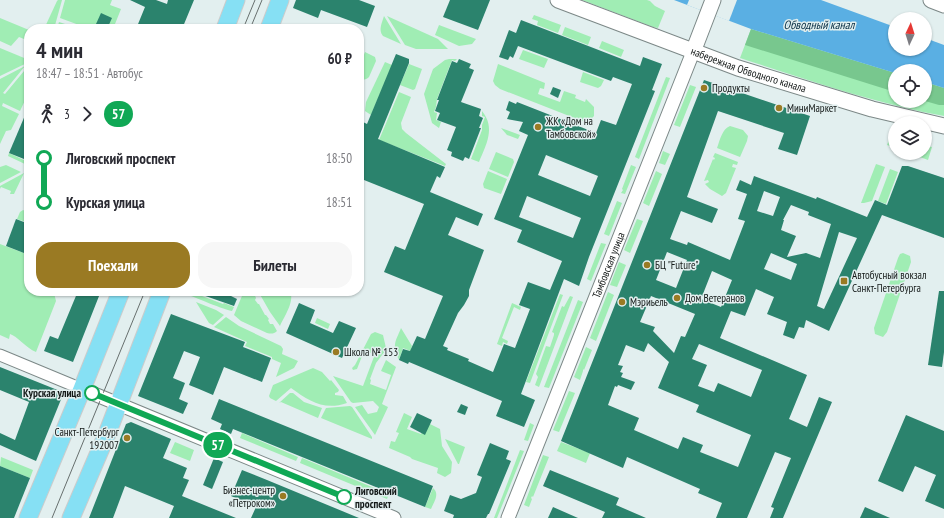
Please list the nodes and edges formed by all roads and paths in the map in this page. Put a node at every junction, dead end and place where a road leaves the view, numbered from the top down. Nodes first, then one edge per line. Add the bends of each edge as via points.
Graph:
1 (236, 0) edge
2 (280, 0) edge
3 (558, 0) edge
4 (931, 0) edge
5 (944, 5) edge
6 (710, 6) edge
7 (227, 24) edge
8 (271, 24) edge
9 (693, 52) junction
10 (944, 126) edge
11 (120, 296) edge
12 (160, 296) edge
13 (0, 355) edge
14 (82, 389) junction
15 (118, 404) junction
16 (28, 518) edge
17 (71, 518) edge
18 (394, 518) edge
19 (508, 518) edge

1 - 7 main road
2 - 8 main road
3 - 9 main road, набережная Обводного канала
4 - 5 main road
6 - 9 main road, Тамбовская улица
9 - 10 main road, набережная Обводного канала via 840,99
9 - 19 street, Тамбовская улица
11 - 14 main road
12 - 15 main road
13 - 14 street
14 - 15 street
14 - 16 main road
15 - 17 main road
15 - 18 street

